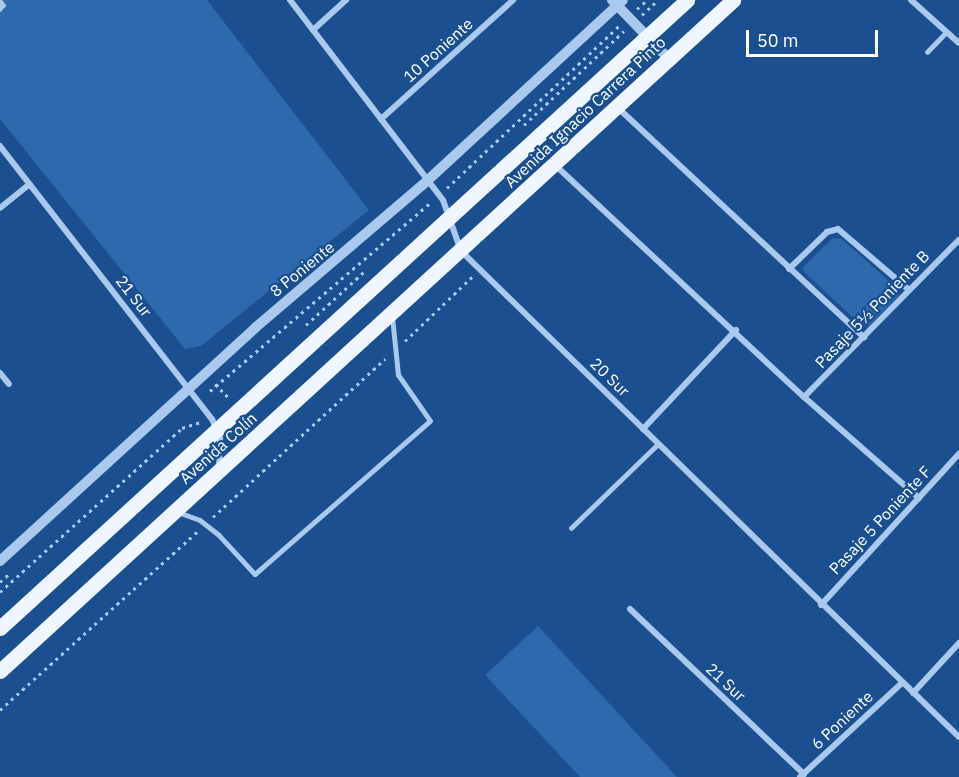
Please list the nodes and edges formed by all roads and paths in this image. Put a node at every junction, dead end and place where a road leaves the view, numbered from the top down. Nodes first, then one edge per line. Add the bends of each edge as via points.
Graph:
1 (290, 0) edge
2 (346, 0) edge
3 (513, 0) edge
4 (647, 0) edge
5 (658, 0) edge
6 (687, 0) edge
7 (733, 0) edge
8 (911, 0) edge
9 (0, 1) edge
10 (617, 2) edge
11 (0, 9) edge
12 (631, 20) junction
13 (313, 30) junction
14 (946, 32) junction
15 (647, 37) junction
16 (959, 43) edge
17 (927, 52) dead end
18 (669, 59) junction
19 (616, 107) junction
20 (381, 119) junction
21 (0, 146) edge
22 (555, 165) junction
23 (428, 180) junction
24 (30, 184) junction
25 (442, 197) junction
26 (0, 208) edge
27 (428, 213) dead end
28 (452, 216) junction
29 (959, 240) edge
30 (461, 251) junction
31 (372, 266) dead end
32 (480, 269) junction
33 (789, 269) junction
34 (908, 289) junction
35 (391, 314) junction
36 (736, 330) junction
37 (300, 332) dead end
38 (864, 337) junction
39 (395, 350) junction
40 (0, 373) edge
41 (205, 374) junction
42 (9, 384) dead end
43 (216, 385) junction
44 (189, 389) junction
45 (240, 393) dead end
46 (804, 397) junction
47 (198, 400) junction
48 (231, 401) junction
49 (215, 423) junction
50 (644, 429) junction
51 (658, 444) junction
52 (959, 454) edge
53 (218, 473) junction
54 (919, 498) junction
55 (175, 511) junction
56 (206, 524) junction
57 (571, 528) dead end
58 (0, 561) edge
59 (17, 566) dead end
60 (0, 582) edge
61 (0, 592) edge
62 (820, 605) junction
63 (630, 609) dead end
64 (0, 628) edge
65 (959, 643) edge
66 (0, 671) edge
67 (902, 682) junction
68 (913, 693) junction
69 (0, 710) edge
70 (959, 737) edge
71 (802, 775) edge

1 - 13 street
2 - 13 street
3 - 20 street, 10 Poniente
4 - 12 path
5 - 12 path
6 - 15 main road, Avenida Ignacio Carrera Pinto
7 - 18 main road, Avenida Ignacio Carrera Pinto
8 - 14 street
9 - 11 lane
10 - 12 street
10 - 23 street, 8 Poniente
12 - 15 street
12 - 25 path
12 - 25 path
13 - 20 street
14 - 16 street
14 - 17 lane
15 - 18 street
15 - 28 main road, Avenida Ignacio Carrera Pinto
18 - 19 main road, Avenida Ignacio Carrera Pinto
19 - 22 main road, Avenida Ignacio Carrera Pinto
19 - 33 street
20 - 23 street
21 - 24 street, 21 Sur
22 - 30 main road, Avenida Ignacio Carrera Pinto
22 - 36 street
23 - 25 street
23 - 41 street, 8 Poniente
24 - 26 street
24 - 44 street, 21 Sur
25 - 27 path
25 - 28 street
25 - 43 path
28 - 30 street
28 - 49 main road, Avenida Colín
29 - 34 street, Pasaje 5½ Poniente B
30 - 32 street, 20 Sur
30 - 35 main road, Avenida Colín
31 - 37 path via 347,284
32 - 39 path
32 - 50 street, 20 Sur
33 - 34 street via 827,232 838,229
33 - 38 street
34 - 38 street, Pasaje 5½ Poniente B
35 - 39 lane
35 - 53 main road, Avenida Colín
36 - 46 street
36 - 50 street
38 - 46 street, Pasaje 5½ Poniente B
39 - 56 path
39 - 56 lane via 398,375 430,421 255,574
40 - 42 street
41 - 43 path
41 - 44 street, 8 Poniente
43 - 47 path
43 - 48 path
44 - 47 street, 21 Sur
44 - 58 street, 8 Poniente
45 - 48 path
46 - 54 street
47 - 49 street, 21 Sur
48 - 49 path
49 - 53 street via 221,448
49 - 61 path via 182,428
49 - 64 main road, Avenida Colín
50 - 51 street, 20 Sur
51 - 57 lane
51 - 62 street, 20 Sur
52 - 54 street, Pasaje 5 Poniente F
53 - 55 main road, Avenida Colín
54 - 62 street, Pasaje 5 Poniente F
55 - 56 lane
55 - 66 main road, Avenida Colín
56 - 69 path
59 - 60 path
62 - 67 street, 20 Sur
63 - 71 street, 21 Sur
65 - 68 street
67 - 68 street, 20 Sur
67 - 71 street, 6 Poniente
68 - 70 street, 20 Sur

